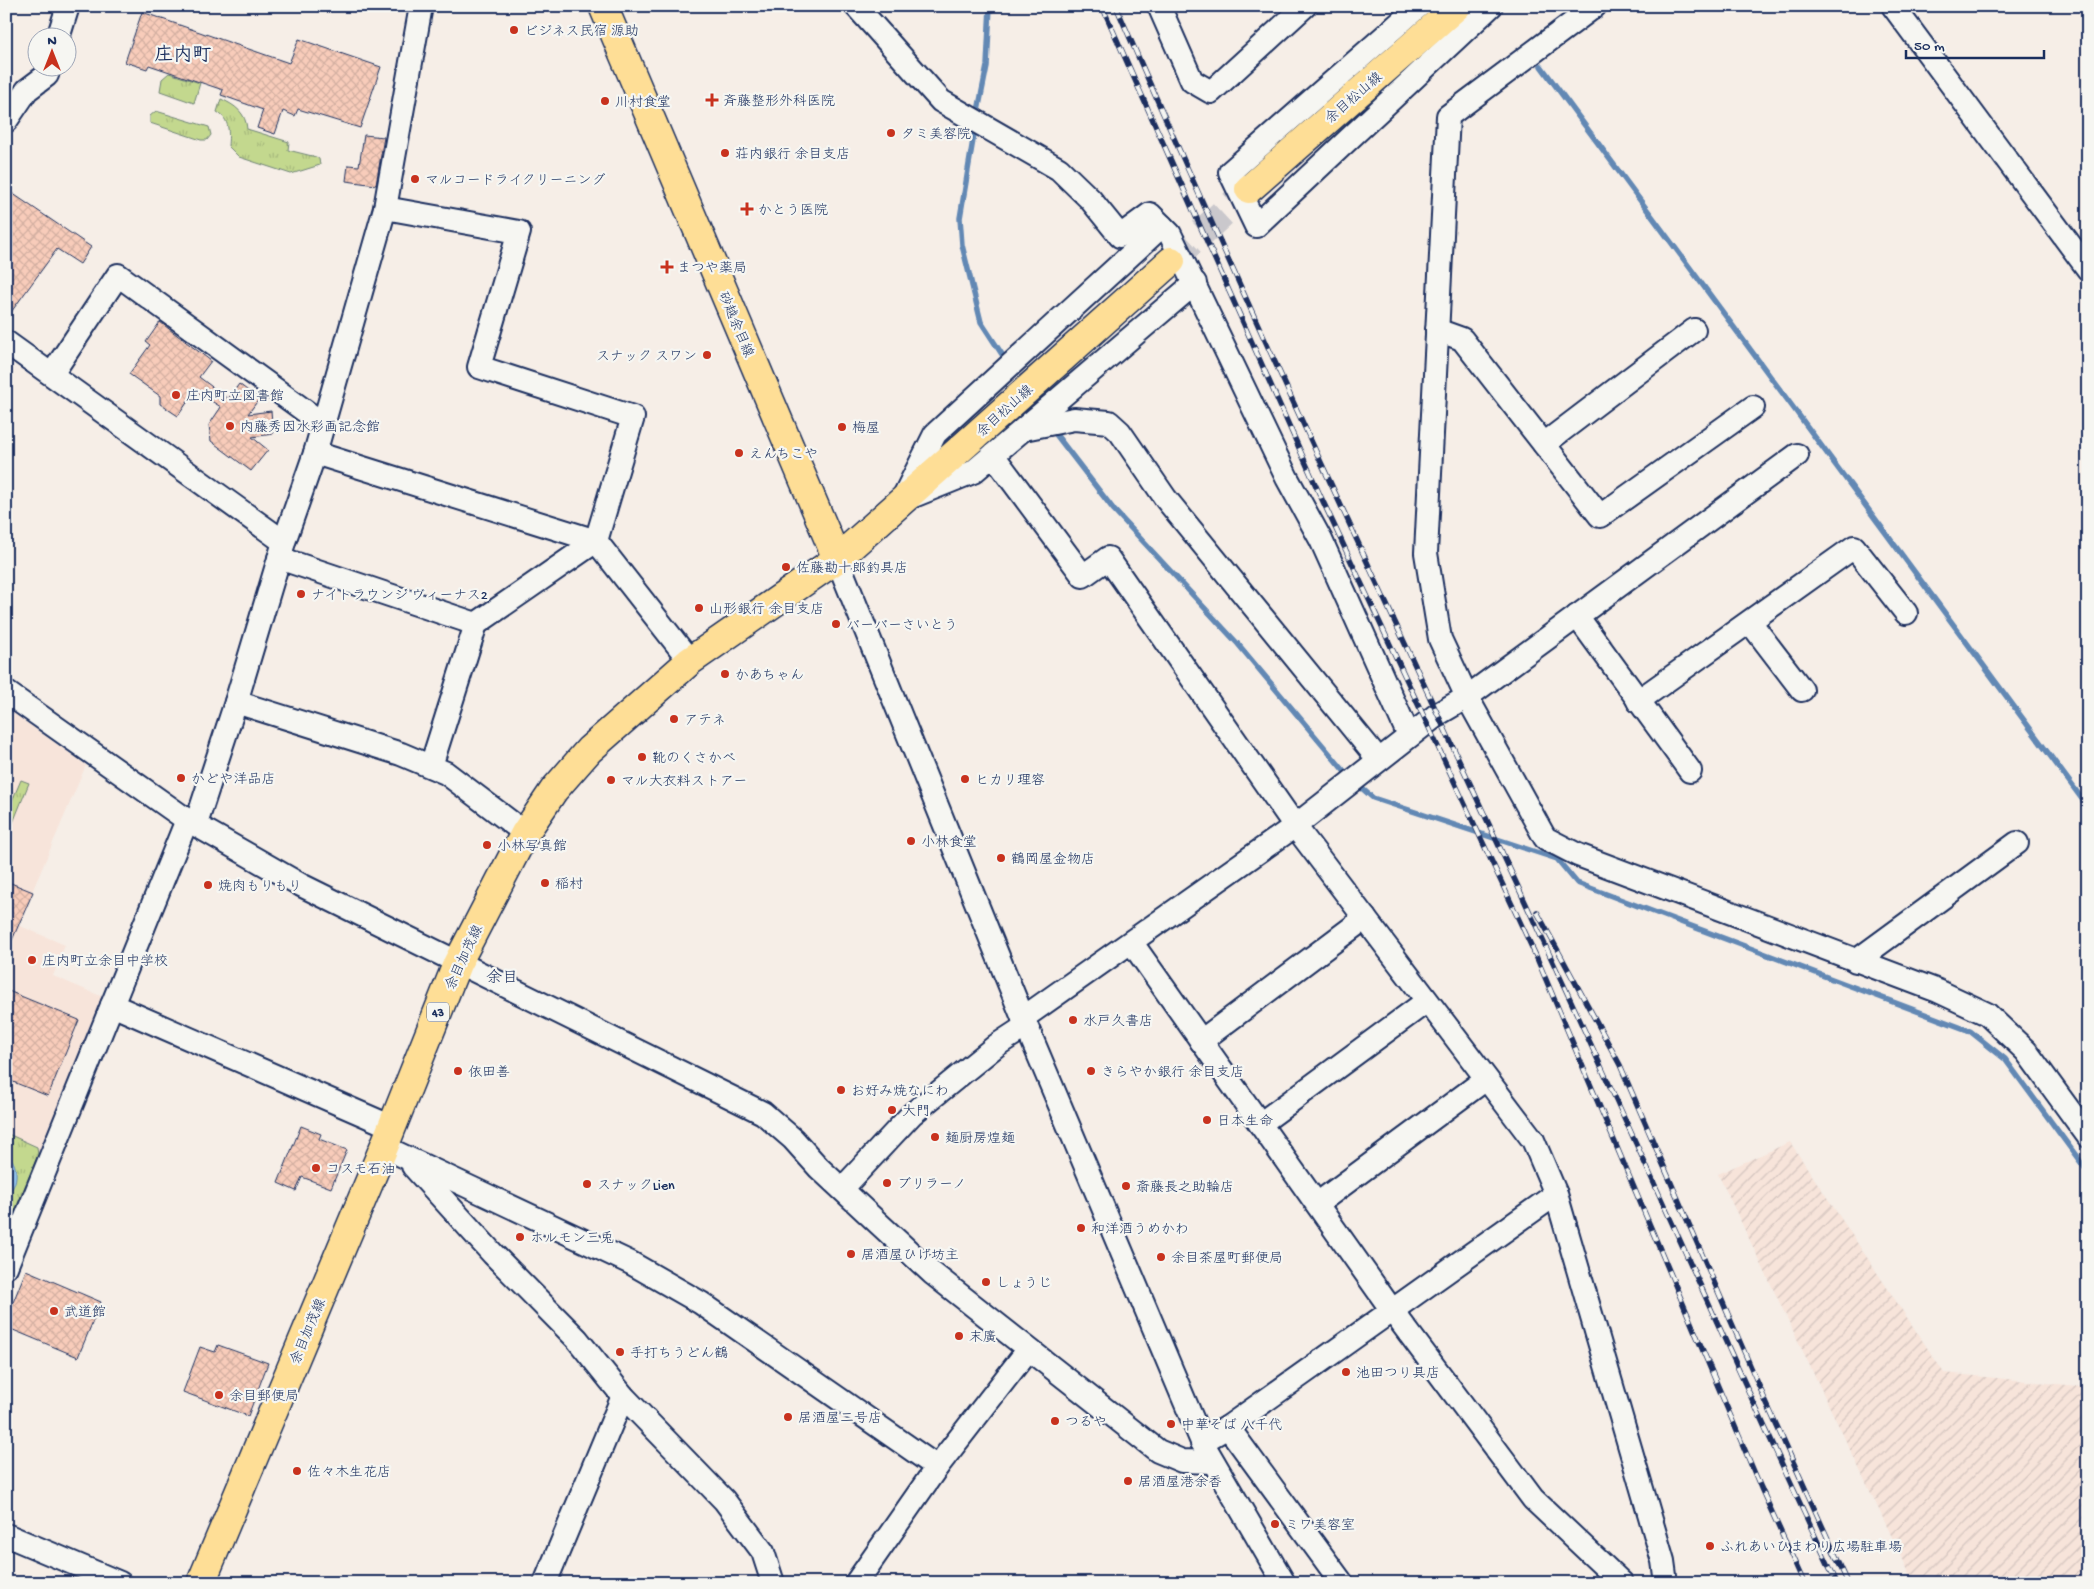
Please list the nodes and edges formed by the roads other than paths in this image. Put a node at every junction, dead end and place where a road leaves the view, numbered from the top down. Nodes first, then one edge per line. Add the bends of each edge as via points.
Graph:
1 (68, 6) edge
2 (421, 6) edge
3 (603, 6) edge
4 (856, 6) edge
5 (1159, 6) edge
6 (1305, 6) edge
7 (1419, 6) edge
8 (1457, 6) edge
9 (1491, 6) edge
10 (1595, 6) edge
11 (1893, 6) edge
12 (61, 28) edge
13 (43, 78) edge
14 (6, 121) edge
15 (1250, 189) tunnel mouth
16 (385, 208) junction
17 (1162, 226) junction
18 (1171, 261) tunnel mouth
19 (2088, 269) edge
20 (1195, 283) junction
21 (1437, 330) junction
22 (1694, 330) dead end
23 (6, 342) edge
24 (52, 374) junction
25 (1753, 406) dead end
26 (323, 424) junction
27 (1024, 429) junction
28 (1544, 444) junction
29 (315, 453) junction
30 (993, 455) junction
31 (1796, 455) dead end
32 (901, 502) junction
33 (596, 541) junction
34 (281, 550) junction
35 (837, 559) junction
36 (1906, 613) dead end
37 (1577, 616) junction
38 (1750, 622) junction
39 (476, 624) junction
40 (690, 661) junction
41 (1802, 690) dead end
42 (6, 692) edge
43 (1467, 697) junction
44 (1638, 700) junction
45 (236, 702) junction
46 (1409, 736) junction
47 (1378, 759) junction
48 (431, 766) junction
49 (1690, 771) dead end
50 (192, 822) junction
51 (1295, 826) junction
52 (525, 832) junction
53 (2017, 843) dead end
54 (1365, 918) junction
55 (1132, 942) junction
56 (1856, 961) junction
57 (457, 964) junction
58 (1428, 1001) junction
59 (112, 1005) junction
60 (1025, 1022) junction
61 (1201, 1040) junction
62 (1486, 1078) junction
63 (1260, 1124) junction
64 (2088, 1136) edge
65 (394, 1144) junction
66 (842, 1189) junction
67 (1556, 1194) junction
68 (1317, 1204) junction
69 (6, 1267) edge
70 (1391, 1310) junction
71 (1028, 1350) junction
72 (623, 1396) junction
73 (1228, 1427) junction
74 (1202, 1442) junction
75 (1213, 1462) junction
76 (937, 1467) junction
77 (6, 1534) edge
78 (120, 1583) edge
79 (201, 1583) edge
80 (544, 1583) edge
81 (773, 1583) edge
82 (856, 1583) edge
83 (1284, 1583) edge
84 (1342, 1583) edge
85 (1622, 1583) edge
86 (1666, 1583) edge

1 - 12 street
2 - 16 street
3 - 35 main road, 砂越余目線
4 - 17 street via 940,101 1059,170 1090,199 1120,236 1150,214
5 - 6 street via 1192,81 1211,92
7 - 9 street via 1230,172 1256,226
8 - 15 main road, 余目松山線
10 - 21 street via 1448,116
11 - 19 street
13 - 14 street via 28,90
16 - 26 street
16 - 33 street via 519,232 479,367 633,417
17 - 20 street via 1170,234
17 - 32 street via 936,434
18 - 32 main road, 余目松山線
20 - 27 street
20 - 46 street via 1287,478 1321,540
21 - 28 street via 1462,339
21 - 43 street via 1426,553 1440,639
22 - 28 street
23 - 24 street
24 - 26 street via 118,275
24 - 34 street
25 - 28 street via 1600,516
26 - 29 street
27 - 30 street
27 - 47 street via 1074,419 1109,422 1120,432 1166,499
29 - 33 street
29 - 34 street
30 - 32 street via 973,472
30 - 51 street via 1082,576 1108,558
31 - 37 street
32 - 35 main road, 余目松山線
33 - 39 street
33 - 40 street
34 - 39 street
34 - 45 street
35 - 40 main road, 余目加茂線 / 43
35 - 60 street
36 - 38 street via 1854,547
37 - 43 street
37 - 44 street
38 - 41 street
38 - 44 street
39 - 48 street
40 - 52 main road, 余目加茂線 / 43 via 589,750 554,790
42 - 50 street
43 - 46 street
43 - 56 street via 1545,838 1578,855
44 - 49 street
45 - 48 street
45 - 50 street
46 - 47 street
47 - 51 street
48 - 52 street via 446,772
50 - 57 street via 300,885
50 - 59 street
51 - 54 street
51 - 55 street
52 - 57 main road, 余目加茂線 / 43
53 - 56 street
54 - 58 street
54 - 61 street
55 - 60 street
55 - 61 street
56 - 64 street via 1938,991 1987,1014 2026,1051
57 - 65 main road, 余目加茂線 / 43
57 - 66 street via 764,1113
58 - 62 street
58 - 63 street
59 - 65 street
59 - 69 street
60 - 66 street via 912,1114
60 - 74 street
61 - 63 street
62 - 67 street via 1533,1140
62 - 68 street
63 - 68 street
65 - 72 street via 493,1254 577,1338
65 - 76 street via 631,1263 701,1303
65 - 79 main road, 余目加茂線 / 43
66 - 71 street via 932,1273
67 - 70 street
67 - 86 street via 1663,1561
68 - 70 street
70 - 73 street
70 - 85 street via 1533,1499
71 - 75 street via 1158,1451 1182,1461
71 - 76 street
72 - 80 street
72 - 81 street via 743,1523 763,1552
73 - 74 street
73 - 84 street
74 - 75 street
75 - 83 street
76 - 82 street
77 - 78 street

